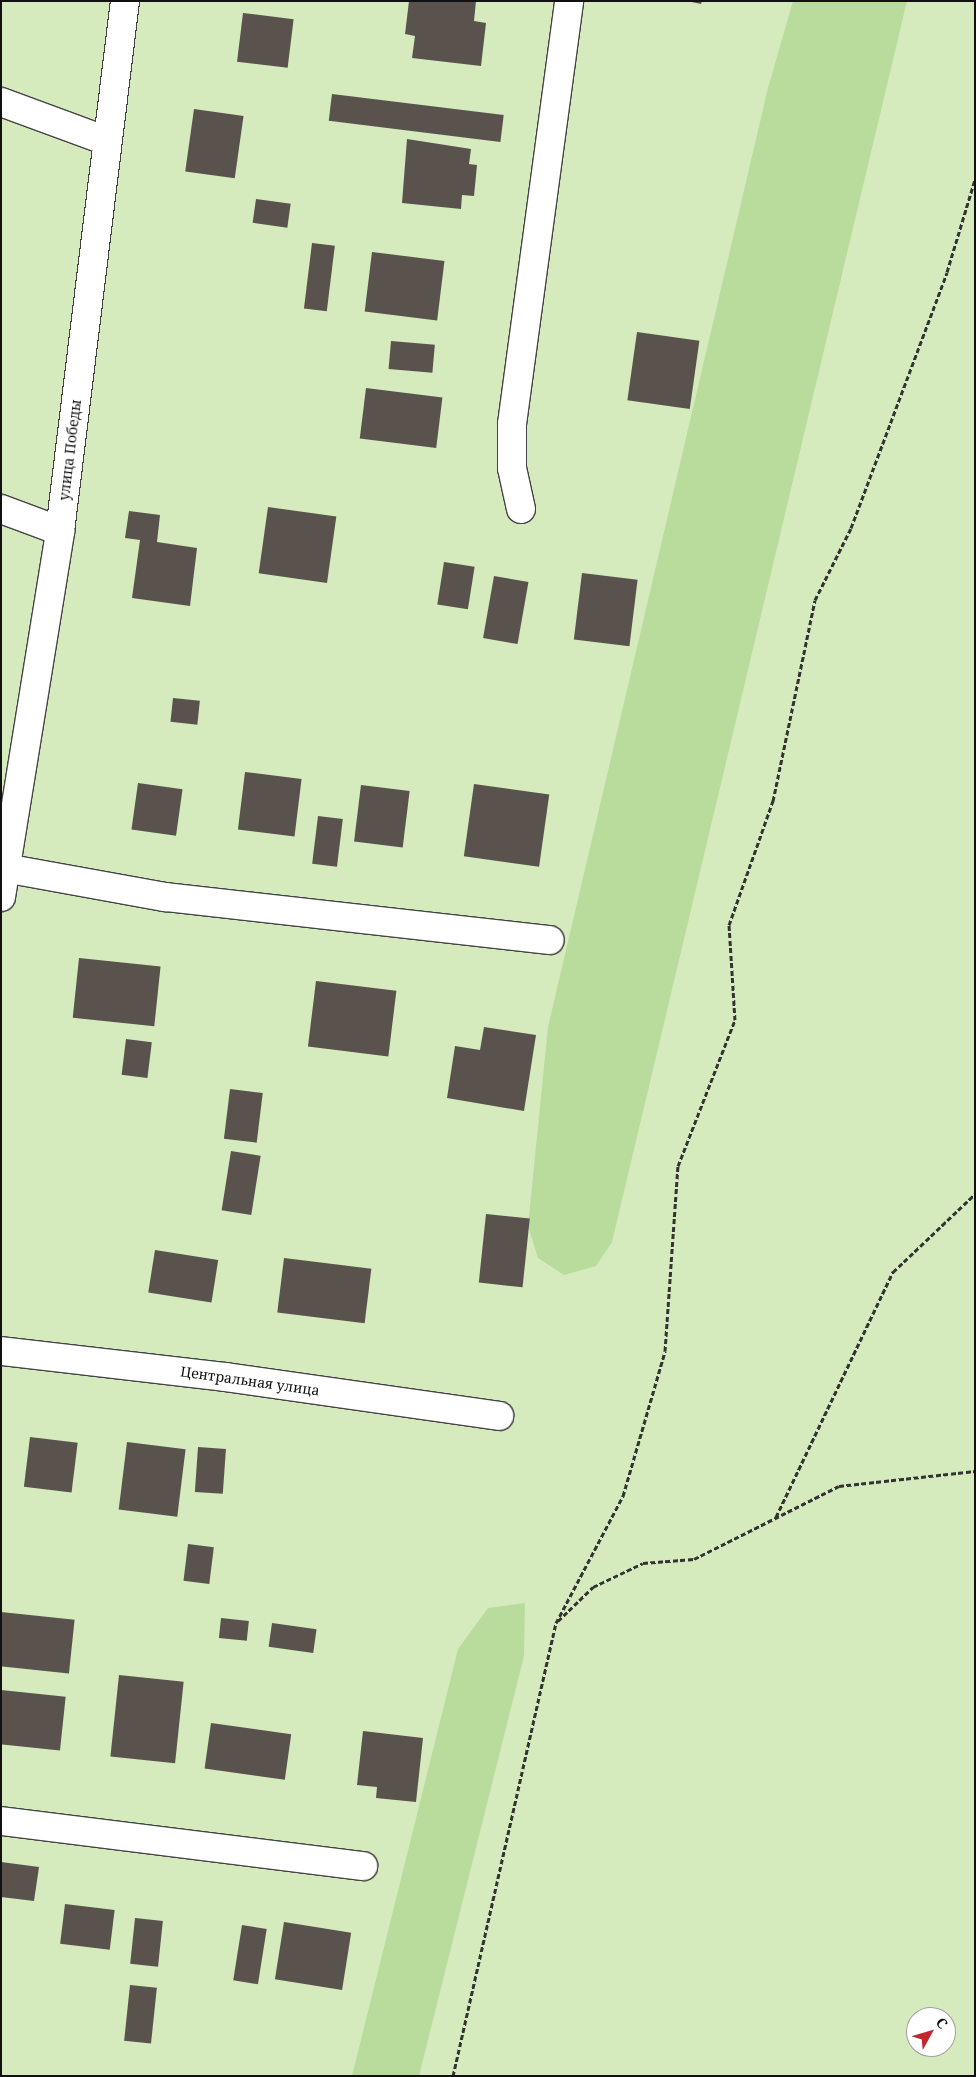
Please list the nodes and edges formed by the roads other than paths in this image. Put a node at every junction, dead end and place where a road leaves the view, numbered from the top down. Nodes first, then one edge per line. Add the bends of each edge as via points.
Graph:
1 (125, 1) edge
2 (570, 1) edge
3 (1, 102) edge
4 (107, 141) junction
5 (1, 509) edge
6 (521, 509) dead end
7 (60, 531) junction
8 (5, 868) junction
9 (1, 897) edge
10 (550, 940) dead end
11 (1, 1351) edge
12 (499, 1416) dead end
13 (1, 1821) edge
14 (364, 1866) dead end

1 - 4 street, улица Победы
2 - 6 street via 512,424 512,468
3 - 4 street
4 - 7 street, улица Победы
5 - 7 street
7 - 8 street, улица Победы
8 - 9 street, улица Победы
8 - 10 street via 165,897
11 - 12 street, Центральная улица via 226,1377
13 - 14 street

